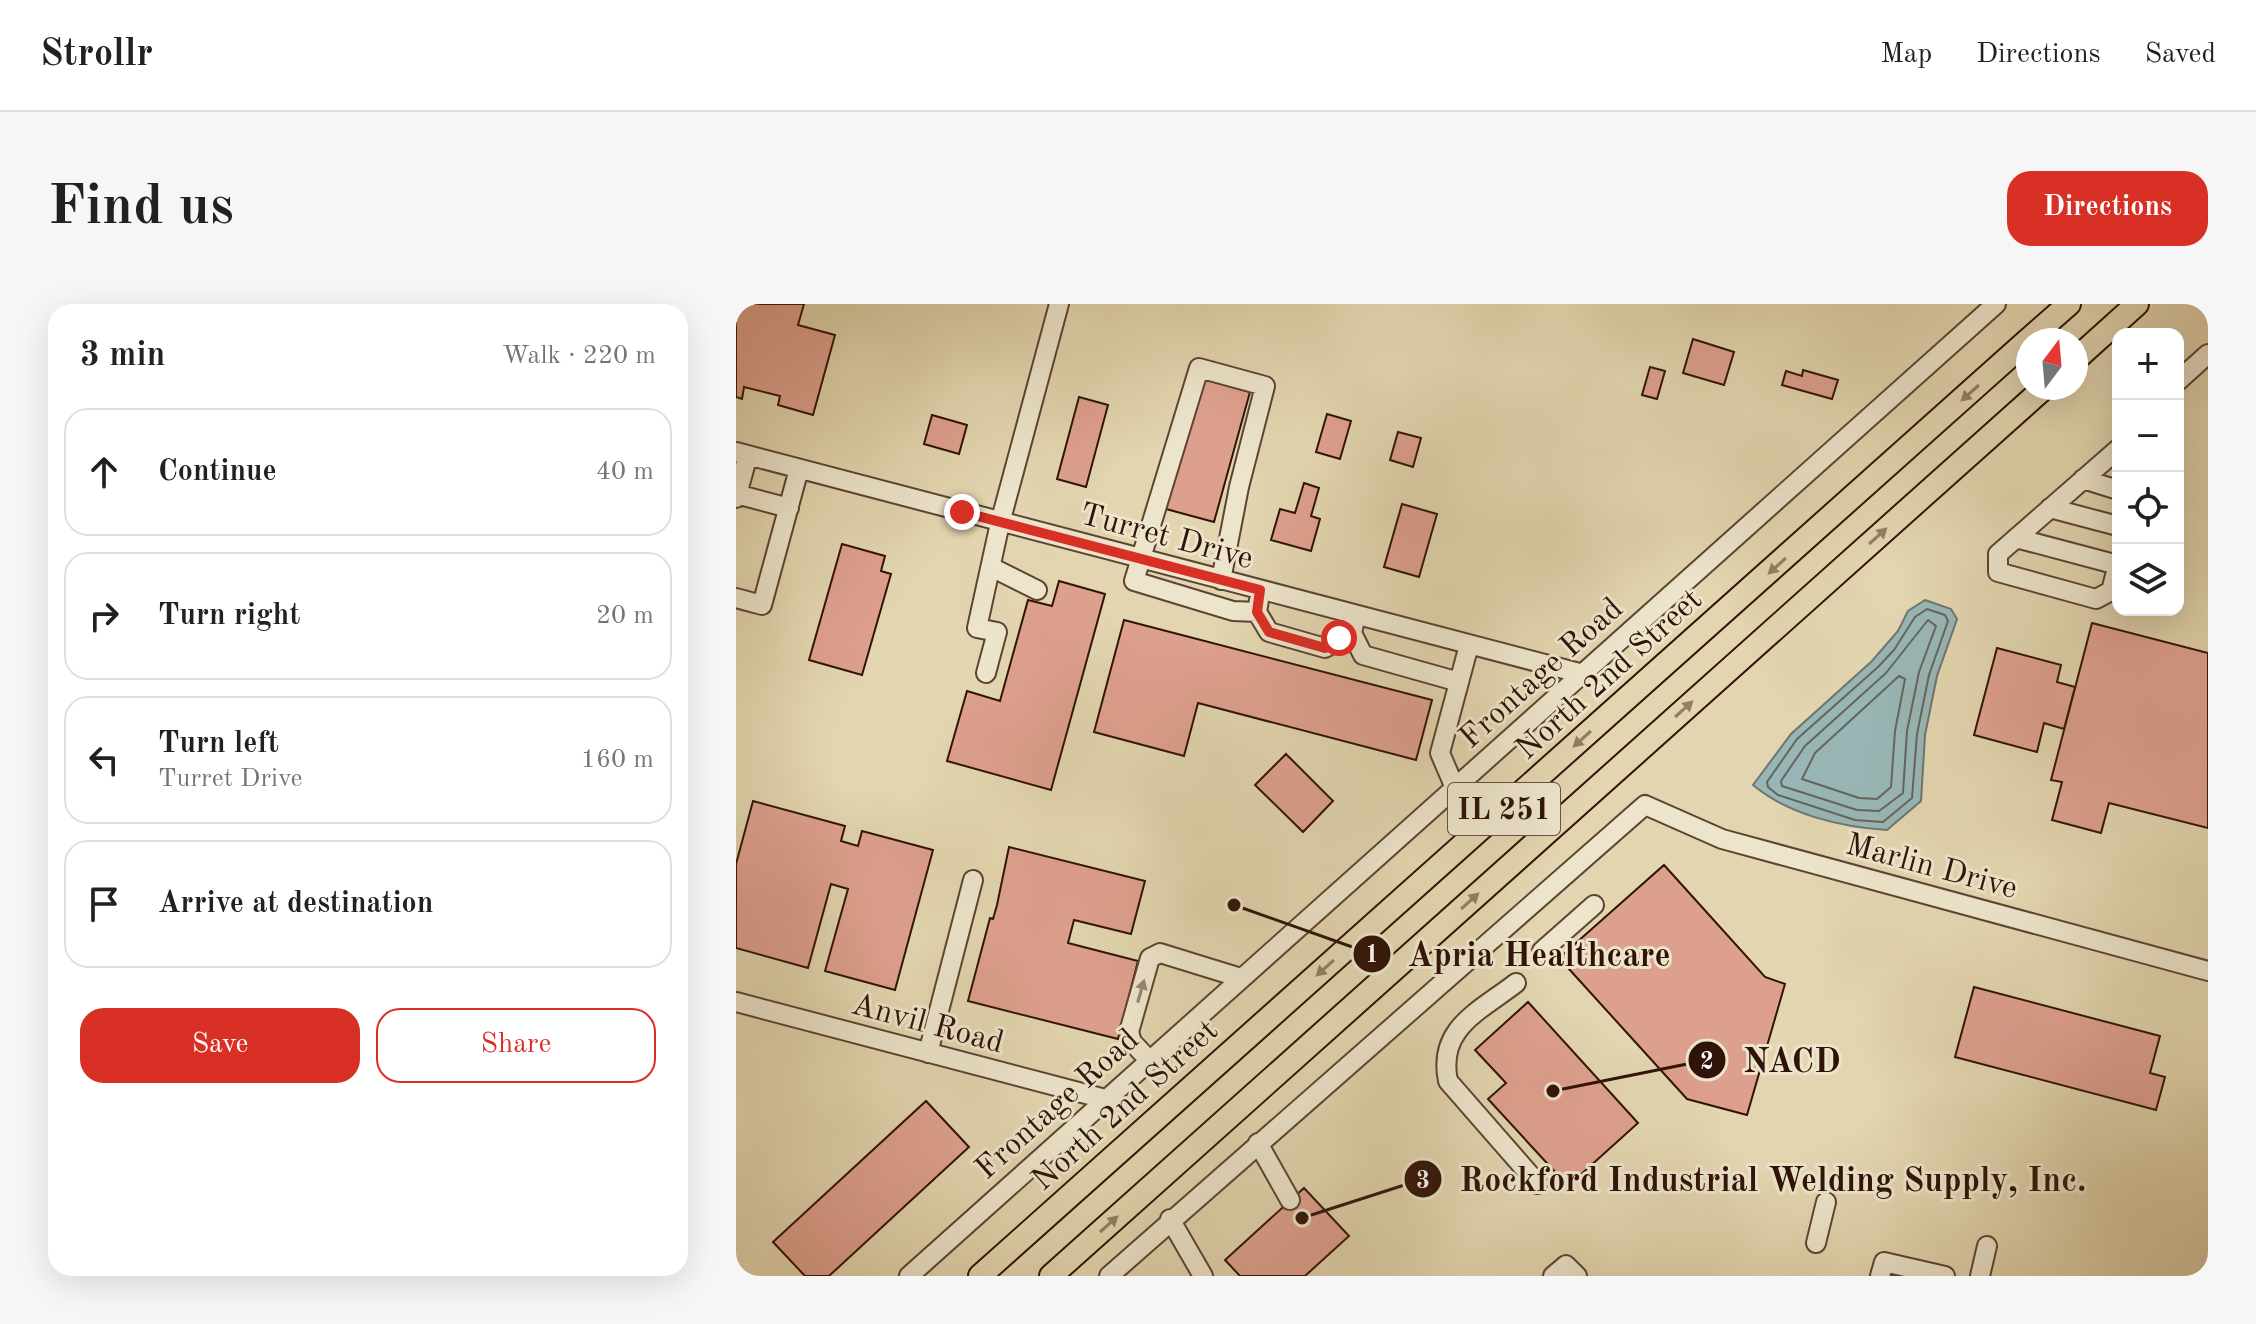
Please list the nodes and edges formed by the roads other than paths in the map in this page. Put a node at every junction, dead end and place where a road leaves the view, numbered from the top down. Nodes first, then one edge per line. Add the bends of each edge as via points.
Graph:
1 (1059, 304) edge
2 (1996, 304) edge
3 (2069, 304) edge
4 (2137, 304) edge
5 (2042, 328) edge
6 (2088, 348) edge
7 (2016, 351) edge
8 (2208, 354) edge
9 (2184, 376) edge
10 (2031, 400) edge
11 (742, 453) edge
12 (2112, 454) edge
13 (799, 469) junction
14 (2083, 479) junction
15 (2112, 488) edge
16 (736, 495) edge
17 (789, 508) junction
18 (2050, 508) junction
19 (1000, 523) junction
20 (2112, 524) edge
21 (2016, 538) junction
22 (1140, 559) junction
23 (2112, 562) edge
24 (991, 567) junction
25 (1221, 580) junction
26 (2112, 587) edge
27 (1037, 590) dead end
28 (1260, 590) junction
29 (736, 598) edge
30 (1257, 612) junction
31 (1354, 624) junction
32 (1469, 645) junction
33 (986, 673) dead end
34 (1583, 674) junction
35 (1459, 682) junction
36 (1455, 788) junction
37 (973, 880) dead end
38 (1594, 905) dead end
39 (1542, 951) dead end
40 (2208, 971) edge
41 (1241, 978) junction
42 (1516, 983) dead end
43 (736, 1002) edge
44 (928, 1053) junction
45 (1149, 1060) junction
46 (1105, 1099) junction
47 (1258, 1143) junction
48 (1538, 1184) dead end
49 (1290, 1200) dead end
50 (1826, 1202) dead end
51 (1170, 1219) junction
52 (1816, 1243) dead end
53 (1987, 1246) dead end
54 (909, 1276) edge
55 (980, 1276) edge
56 (1051, 1276) edge
57 (1109, 1276) edge
58 (1203, 1276) edge
59 (1553, 1276) edge
60 (1577, 1276) edge
61 (1880, 1276) edge
62 (1945, 1276) edge
63 (1980, 1276) edge

1 - 19 street
2 - 34 street, Frontage Road
3 - 5 main road, North 2nd Street / IL 251
4 - 6 main road
7 -> 55 main road, North 2nd Street / IL 251
8 - 9 street
56 -> 10 main road, IL 251
11 - 13 street, Turret Drive
11 - 16 street
12 - 14 street
13 - 17 street
13 - 19 street, Turret Drive
14 - 15 street
14 - 18 street
16 - 17 street
17 - 29 street via 762,605
18 - 20 street
18 - 21 street
19 - 22 street, Turret Drive
19 - 24 street
21 - 23 street
21 - 26 street via 1998,554 1998,572 2096,599
22 - 25 street, Turret Drive
22 - 25 street via 1199,368 1265,386
22 - 30 street via 1134,581 1233,611
24 - 27 street
24 - 33 street via 977,628 997,632
25 - 28 street, Turret Drive
28 - 30 street
28 - 31 street, Turret Drive
30 - 31 street via 1269,632 1325,648
31 - 32 street, Turret Drive
31 - 35 street via 1363,655
32 - 34 street, Turret Drive
32 - 35 street
34 - 36 street, Frontage Road
35 - 36 street via 1440,753
36 - 41 street, Frontage Road
37 - 44 street
38 - 39 street
40 - 47 street, Marlin Drive via 1722,839 1645,805
41 - 45 street, Frontage Road
45 -> 41 street via 1129,1032 1150,958 1160,953
42 - 48 street via 1460,1026 1444,1055 1448,1081
43 - 44 street, Anvil Road
44 - 46 street, Anvil Road
45 - 46 street, Frontage Road
46 - 54 street, Frontage Road
47 - 49 street
47 - 51 street
50 - 52 street
51 - 57 street
51 - 58 street
53 - 63 street
59 - 60 street via 1566,1265
61 - 62 street via 1884,1262

